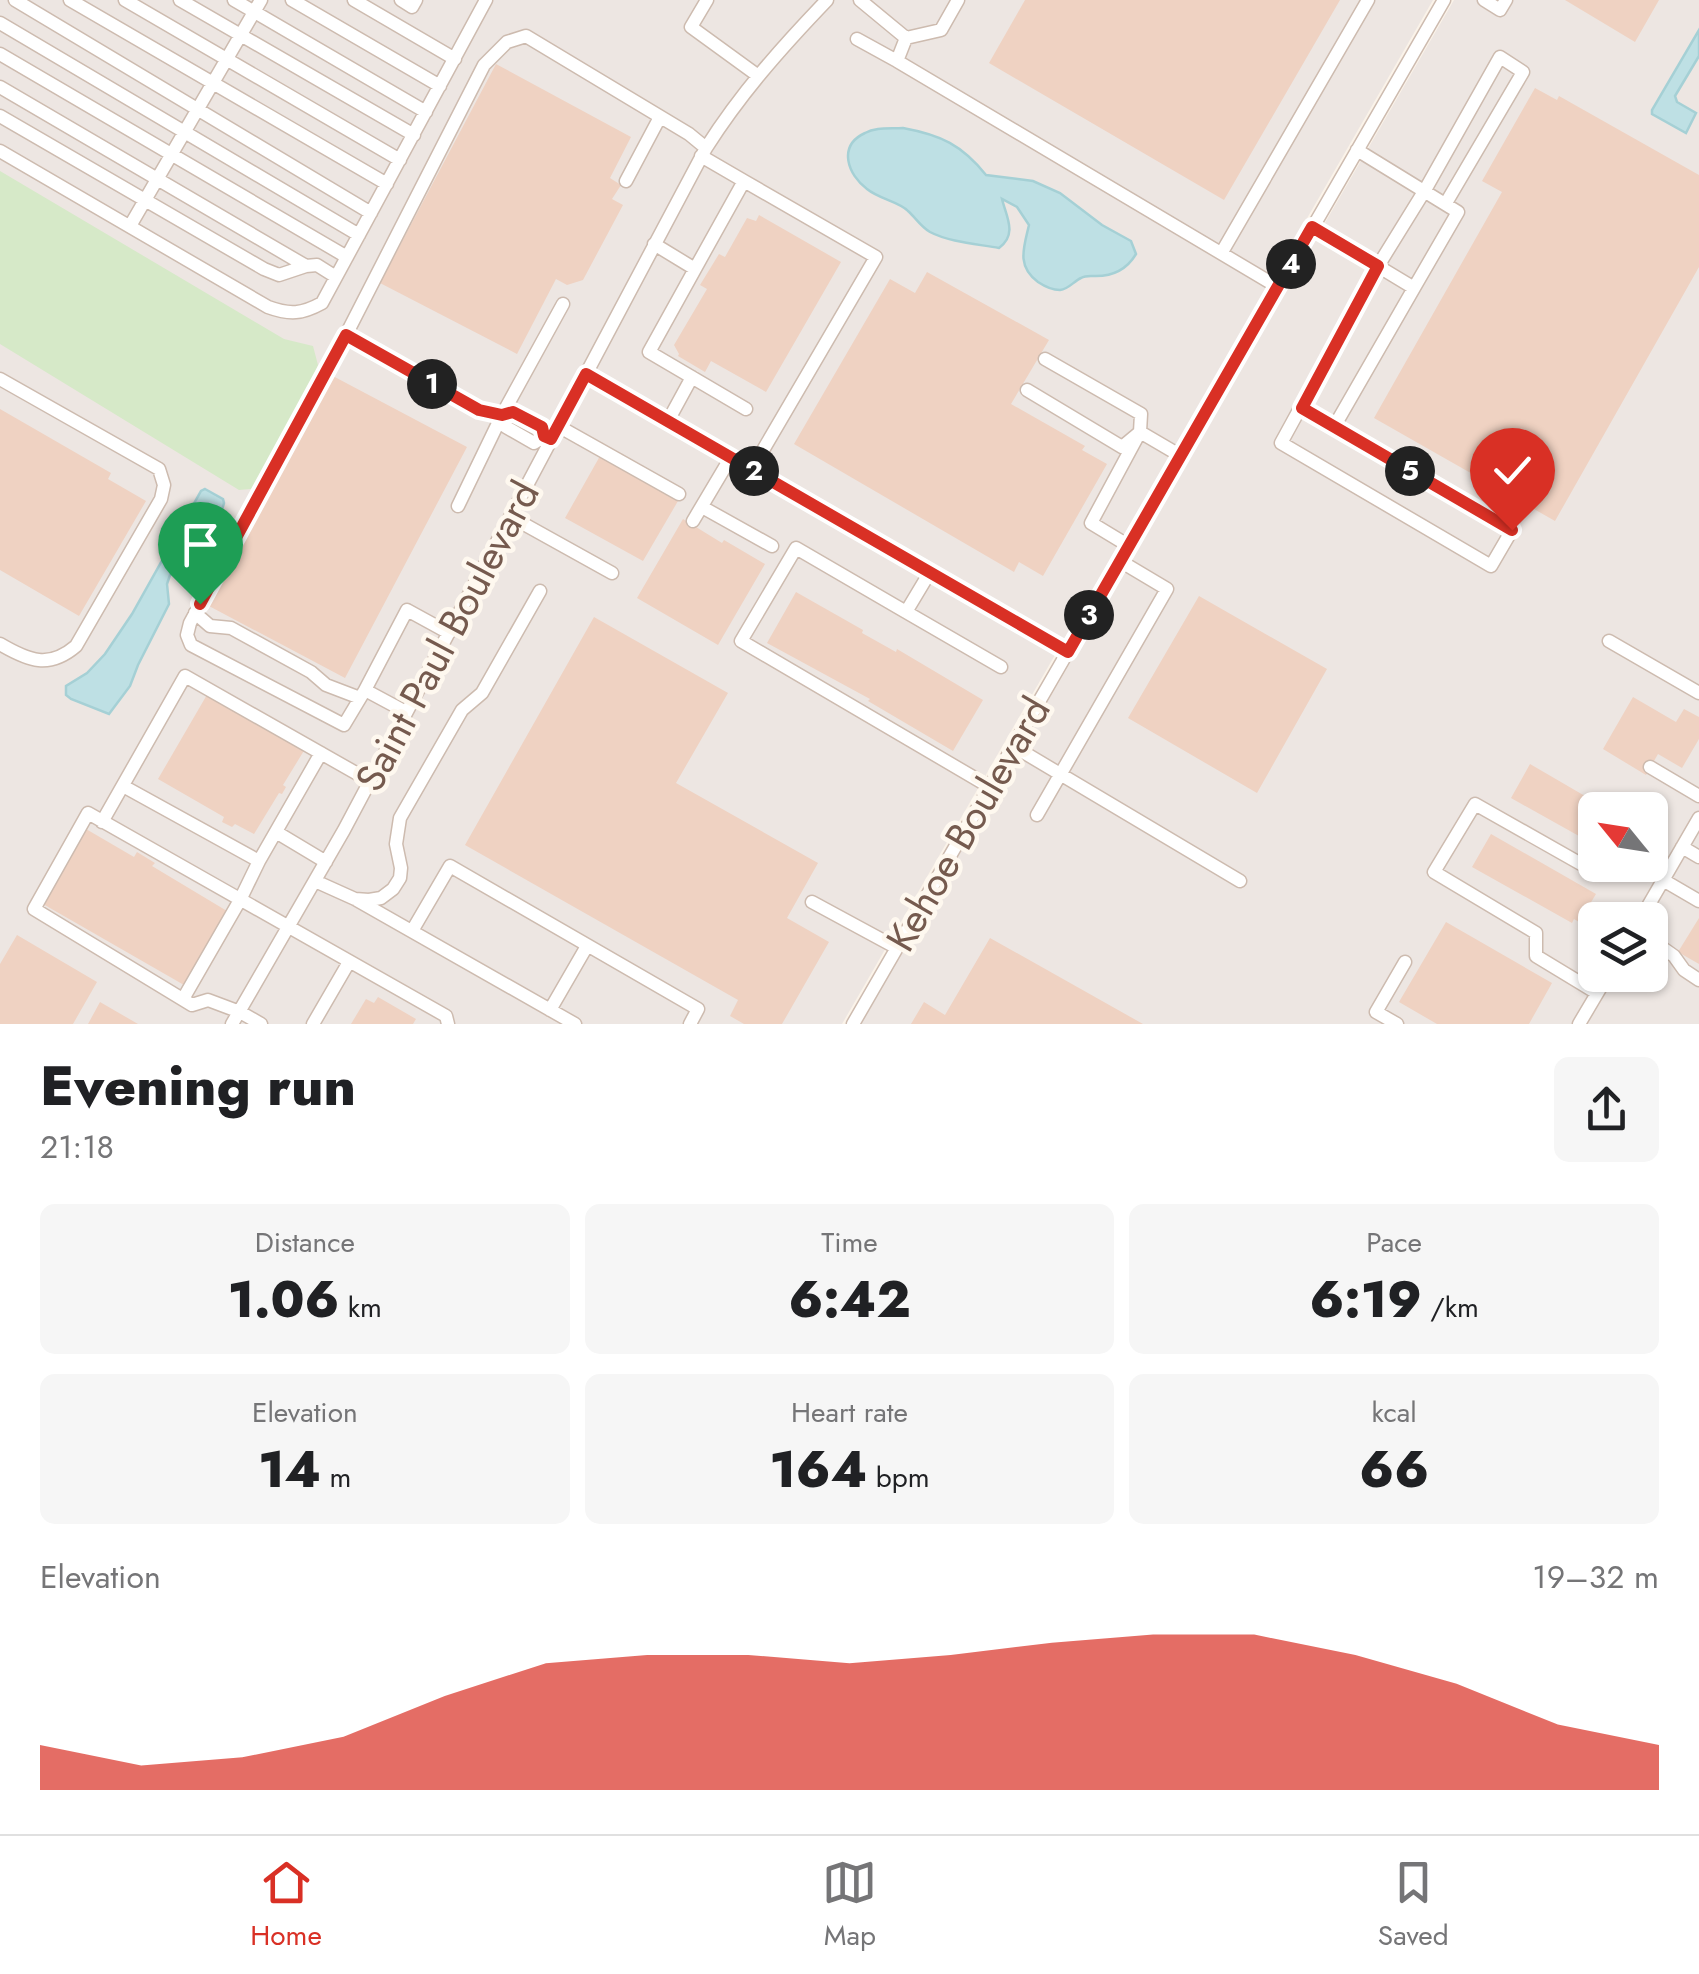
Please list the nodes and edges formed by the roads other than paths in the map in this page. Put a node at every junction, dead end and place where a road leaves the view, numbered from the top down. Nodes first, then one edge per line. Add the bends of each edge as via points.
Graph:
1 (12, 0) edge
2 (70, 0) edge
3 (126, 0) edge
4 (180, 0) edge
5 (234, 0) edge
6 (292, 0) edge
7 (354, 0) edge
8 (400, 0) edge
9 (416, 0) edge
10 (486, 0) edge
11 (708, 0) edge
12 (826, 0) edge
13 (860, 0) edge
14 (958, 0) edge
15 (1368, 0) edge
16 (1444, 0) edge
17 (1484, 0) edge
18 (1506, 0) edge
19 (258, 6) edge
20 (0, 20) edge
21 (241, 36) junction
22 (857, 38) dead end
23 (906, 38) junction
24 (0, 54) edge
25 (227, 59) junction
26 (455, 59) junction
27 (897, 60) junction
28 (758, 75) junction
29 (213, 84) junction
30 (440, 86) junction
31 (0, 87) edge
32 (197, 110) junction
33 (426, 112) junction
34 (0, 116) edge
35 (660, 116) junction
36 (185, 132) junction
37 (414, 135) junction
38 (1358, 150) junction
39 (0, 151) edge
40 (704, 152) junction
41 (171, 156) junction
42 (400, 160) junction
43 (157, 179) junction
44 (626, 181) dead end
45 (744, 181) junction
46 (387, 184) junction
47 (1425, 190) junction
48 (145, 200) junction
49 (1446, 203) junction
50 (372, 212) junction
51 (130, 226) junction
52 (1312, 227) junction
53 (359, 235) junction
54 (654, 244) junction
55 (1222, 252) junction
56 (347, 257) junction
57 (306, 266) junction
58 (1378, 266) junction
59 (695, 269) junction
60 (336, 277) junction
61 (1278, 287) junction
62 (1414, 288) junction
63 (563, 304) dead end
64 (346, 335) junction
65 (1045, 359) dead end
66 (586, 374) junction
67 (692, 377) junction
68 (0, 380) edge
69 (1028, 390) dead end
70 (1302, 408) junction
71 (746, 409) dead end
72 (502, 415) junction
73 (668, 421) junction
74 (558, 426) junction
75 (1334, 427) junction
76 (1140, 432) junction
77 (548, 437) junction
78 (1181, 456) junction
79 (730, 457) junction
80 (752, 469) junction
81 (679, 494) dead end
82 (458, 506) dead end
83 (702, 506) junction
84 (507, 522) junction
85 (694, 522) dead end
86 (772, 546) dead end
87 (1129, 546) junction
88 (1120, 561) junction
89 (612, 572) dead end
90 (930, 572) junction
91 (540, 591) dead end
92 (906, 612) junction
93 (195, 613) junction
94 (448, 633) junction
95 (1608, 641) dead end
96 (0, 644) edge
97 (1068, 652) junction
98 (1001, 667) dead end
99 (1699, 693) edge
100 (363, 694) junction
101 (406, 712) junction
102 (1014, 746) junction
103 (321, 753) junction
104 (1650, 767) dead end
105 (1062, 775) junction
106 (370, 781) junction
107 (123, 786) junction
108 (990, 787) junction
109 (1699, 796) edge
110 (1037, 815) dead end
111 (1699, 818) edge
112 (102, 822) junction
113 (276, 832) junction
114 (1682, 847) junction
115 (1699, 857) edge
116 (259, 861) junction
117 (326, 862) junction
118 (1578, 862) edge
119 (1668, 871) edge
120 (315, 881) junction
121 (1240, 881) dead end
122 (1666, 882) edge
123 (355, 898) junction
124 (240, 900) junction
125 (1699, 901) edge
126 (812, 902) dead end
127 (288, 927) junction
128 (412, 931) junction
129 (588, 946) junction
130 (897, 948) junction
131 (1668, 952) edge
132 (349, 962) junction
133 (1404, 962) dead end
134 (1578, 980) edge
135 (1699, 980) edge
136 (1598, 992) edge
137 (183, 999) junction
138 (550, 1010) junction
139 (236, 1018) edge
140 (261, 1024) edge
141 (313, 1024) edge
142 (448, 1024) edge
143 (574, 1024) edge
144 (690, 1024) edge
145 (853, 1024) edge
146 (1397, 1024) edge
147 (1579, 1024) edge

1 - 20 street
1 - 32 street
2 - 29 street
3 - 25 street
4 - 21 street
5 - 19 street
6 - 30 street
7 - 26 street
8 - 9 street via 412,7
10 - 26 street
11 - 28 street via 691,27
12 - 28 street, Saint Paul Boulevard
13 - 23 street
14 - 23 street via 940,30
15 - 55 street
16 - 38 street, Kehoe Boulevard
17 - 18 street via 1500,10
19 - 21 street
19 - 33 street
20 - 36 street
21 - 25 street
21 - 37 street
22 - 27 street
23 - 27 street
24 - 41 street
25 - 29 street
25 - 42 street
26 - 30 street
27 - 55 street
28 - 40 street, Saint Paul Boulevard
29 - 32 street
29 - 46 street
30 - 33 street
31 - 43 street
32 - 36 street
32 - 50 street
33 - 37 street
34 - 48 street
35 - 40 street
35 - 44 street
35 - 64 street via 526,36 507,42 484,65
36 - 41 street
36 - 53 street
37 - 42 street
38 - 47 street
38 - 52 street, Kehoe Boulevard
39 - 51 street
40 - 45 street
40 - 54 street, Saint Paul Boulevard
41 - 43 street
41 - 56 street
42 - 46 street
43 - 48 street
43 - 57 street
45 - 59 street
45 - 80 street via 876,257
46 - 50 street
47 - 49 street
47 - 49 street via 1500,58 1523,72
47 - 58 street
48 - 51 street
48 - 57 street via 264,269 280,275
49 - 62 street via 1458,212
50 - 53 street
51 - 60 street via 288,314 322,303
52 - 58 street
52 - 61 street, Kehoe Boulevard
53 - 56 street
54 - 59 street
54 - 66 street, Saint Paul Boulevard
55 - 61 street
56 - 60 street
57 - 60 street
58 - 62 street
58 - 70 street
59 - 67 street via 649,352
61 - 78 street, Kehoe Boulevard
62 - 75 street
63 - 72 street
64 - 72 street via 479,410
64 - 93 street
65 - 76 street via 1141,414
66 - 73 street
66 - 74 street, Saint Paul Boulevard
67 - 71 street
67 - 73 street
68 - 96 street via 159,469 164,484 76,646 61,659 42,660
69 - 76 street via 1122,447
70 - 75 street
70 - 75 street via 1281,443 1492,566 1512,530
72 - 77 street via 506,427 534,442
72 - 82 street
73 - 79 street
74 - 77 street, Saint Paul Boulevard
74 - 81 street
76 - 78 street
76 - 87 street via 1091,523
77 - 84 street, Saint Paul Boulevard
78 - 87 street, Kehoe Boulevard
79 - 80 street
79 - 83 street
80 - 90 street
83 - 85 street
83 - 86 street
84 - 89 street via 522,523
84 - 94 street, Saint Paul Boulevard
87 - 88 street, Kehoe Boulevard
88 - 97 street, Kehoe Boulevard
88 - 105 street via 1167,589
90 - 92 street
90 - 97 street
91 - 123 street via 400,818 400,878 381,898
92 - 98 street
92 - 108 street via 796,548 741,641
93 - 100 street via 326,685
93 - 100 street via 190,645 344,725
94 - 100 street via 407,610
94 - 101 street, Saint Paul Boulevard
95 - 99 street
97 - 102 street, Kehoe Boulevard
100 - 101 street
101 - 106 street, Saint Paul Boulevard
102 - 105 street
102 - 108 street, Kehoe Boulevard
103 - 106 street
103 - 107 street via 184,676
103 - 113 street
104 - 109 street
105 - 110 street
105 - 121 street
106 - 117 street, Saint Paul Boulevard
107 - 112 street
107 - 116 street
108 - 130 street, Kehoe Boulevard
111 - 114 street
112 - 124 street
112 - 137 street via 88,814 34,909
113 - 116 street
113 - 117 street
114 - 115 street
114 - 119 street
116 - 124 street
117 - 120 street, Saint Paul Boulevard
118 - 134 street via 1475,804 1434,872 1536,933 1536,956
120 - 123 street
120 - 127 street, Saint Paul Boulevard
122 - 125 street
123 - 128 street
124 - 127 street
124 - 137 street
126 - 130 street
127 - 132 street
127 - 139 street, Saint Paul Boulevard
128 - 129 street via 450,866
128 - 138 street
129 - 138 street
129 - 144 street via 698,1009
130 - 145 street, Kehoe Boulevard
131 - 135 street
132 - 141 street
132 - 142 street via 446,1016
133 - 146 street via 1376,1012
136 - 147 street
137 - 139 street via 192,1005 208,1000
138 - 143 street
139 - 140 street

